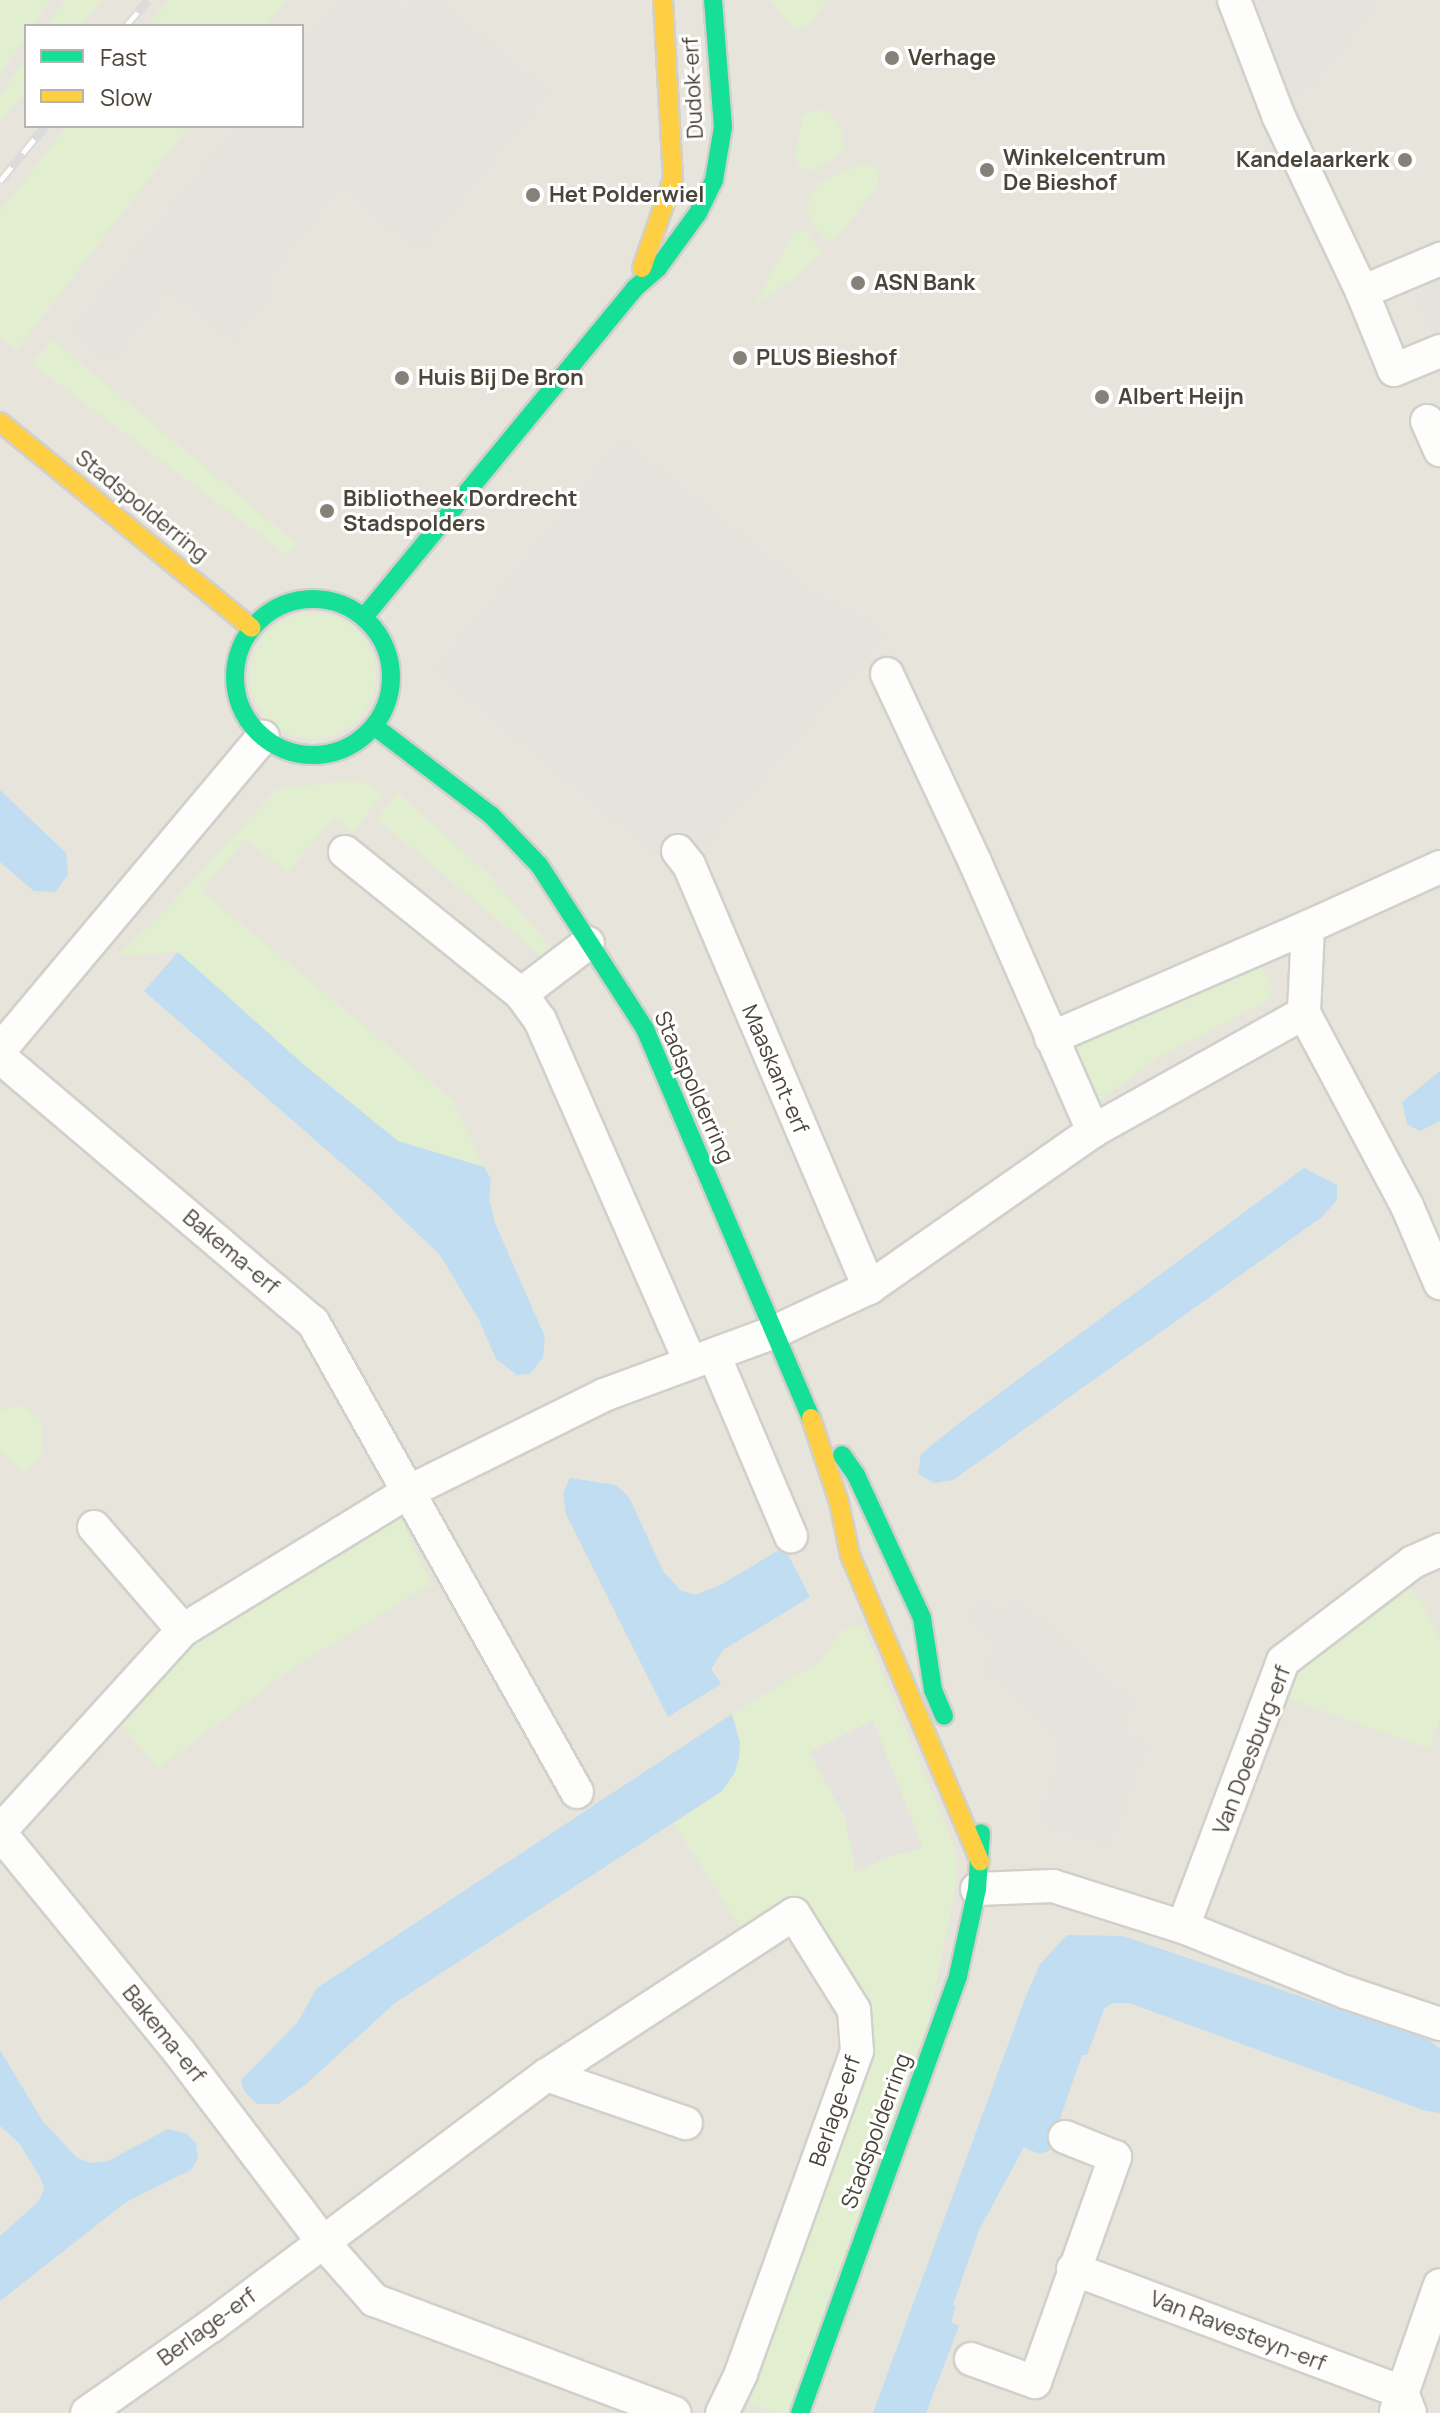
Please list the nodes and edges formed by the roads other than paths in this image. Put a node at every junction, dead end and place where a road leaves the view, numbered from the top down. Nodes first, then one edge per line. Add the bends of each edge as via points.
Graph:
1 (663, 0) edge
2 (713, 0) edge
3 (1234, 0) edge
4 (1440, 259) edge
5 (634, 289) junction
6 (1362, 292) junction
7 (1440, 351) edge
8 (1427, 421) dead end
9 (0, 422) edge
10 (1440, 450) edge
11 (364, 617) junction
12 (252, 628) junction
13 (887, 674) dead end
14 (374, 726) junction
15 (263, 737) junction
16 (678, 851) dead end
17 (345, 852) dead end
18 (1440, 867) edge
19 (1308, 927) junction
20 (588, 943) junction
21 (521, 994) junction
22 (1304, 1013) junction
23 (1051, 1038) junction
24 (0, 1050) edge
25 (0, 1057) edge
26 (1093, 1131) junction
27 (1440, 1283) edge
28 (869, 1288) junction
29 (774, 1332) junction
30 (702, 1359) junction
31 (808, 1407) junction
32 (410, 1491) junction
33 (94, 1527) dead end
34 (791, 1536) dead end
35 (1440, 1550) edge
36 (183, 1630) junction
37 (951, 1733) dead end
38 (577, 1792) dead end
39 (981, 1819) dead end
40 (0, 1832) edge
41 (979, 1875) junction
42 (1183, 1927) junction
43 (1440, 2024) edge
44 (547, 2075) junction
45 (686, 2123) dead end
46 (1065, 2137) dead end
47 (322, 2241) junction
48 (1073, 2269) junction
49 (1440, 2285) edge
50 (971, 2359) dead end
51 (1412, 2390) edge
52 (90, 2412) edge
53 (674, 2413) edge
54 (722, 2413) edge
55 (800, 2413) edge

1 - 5 street, Dudok-erf via 673,179
2 - 5 street, Dudok-erf via 723,127 714,180 698,213 658,268
3 - 6 street via 1279,117
4 - 6 street
5 - 11 street, Dudok-erf
6 - 7 street via 1394,370
8 - 10 street
9 - 12 street, Stadspolderring
11 - 12 street via 337,602 308,599 277,608
11 - 14 street via 380,635 391,669 387,705
12 - 15 street via 239,653 235,680 243,712
13 - 23 street
14 - 15 street via 356,743 321,755 296,754
14 - 20 street, Stadspolderring via 491,815 539,865
15 - 24 street
16 - 28 street, Maaskant-erf via 689,865
17 - 21 street
18 - 19 street
19 - 22 street
19 - 23 street
20 - 21 street
20 - 29 street, Stadspolderring via 645,1029
21 - 30 street via 540,1020
22 - 26 street
22 - 27 street via 1407,1206
23 - 26 street
25 - 32 street, Bakema-erf via 313,1322
26 - 28 street
28 - 29 street
29 - 30 street, Bakema-erf
29 - 31 street, Stadspolderring
30 - 32 street, Bakema-erf via 604,1395
30 - 34 street
31 - 37 street, Stadspolderring via 856,1475 907,1580 922,1618 933,1690
31 - 41 street, Stadspolderring via 850,1555
32 - 36 street, Bakema-erf
32 - 38 street, Bakema-erf
33 - 36 street
35 - 42 street, Van Doesburg-erf via 1413,1562 1283,1661
36 - 40 street, Bakema-erf
39 - 41 street, Stadspolderring
40 - 47 street, Bakema-erf via 180,2053
41 - 42 street via 1053,1886
41 - 55 street, Stadspolderring via 958,1976
42 - 43 street
44 - 45 street
44 - 47 street, Berlage-erf
44 - 54 street, Berlage-erf via 794,1914 854,2010 857,2051 741,2374
46 - 48 street via 1115,2157
47 - 52 street, Berlage-erf
47 - 53 street via 374,2300
48 - 50 street via 1035,2382
48 - 51 street, Van Ravesteyn-erf
49 - 51 street, Van Ravesteyn-erf

